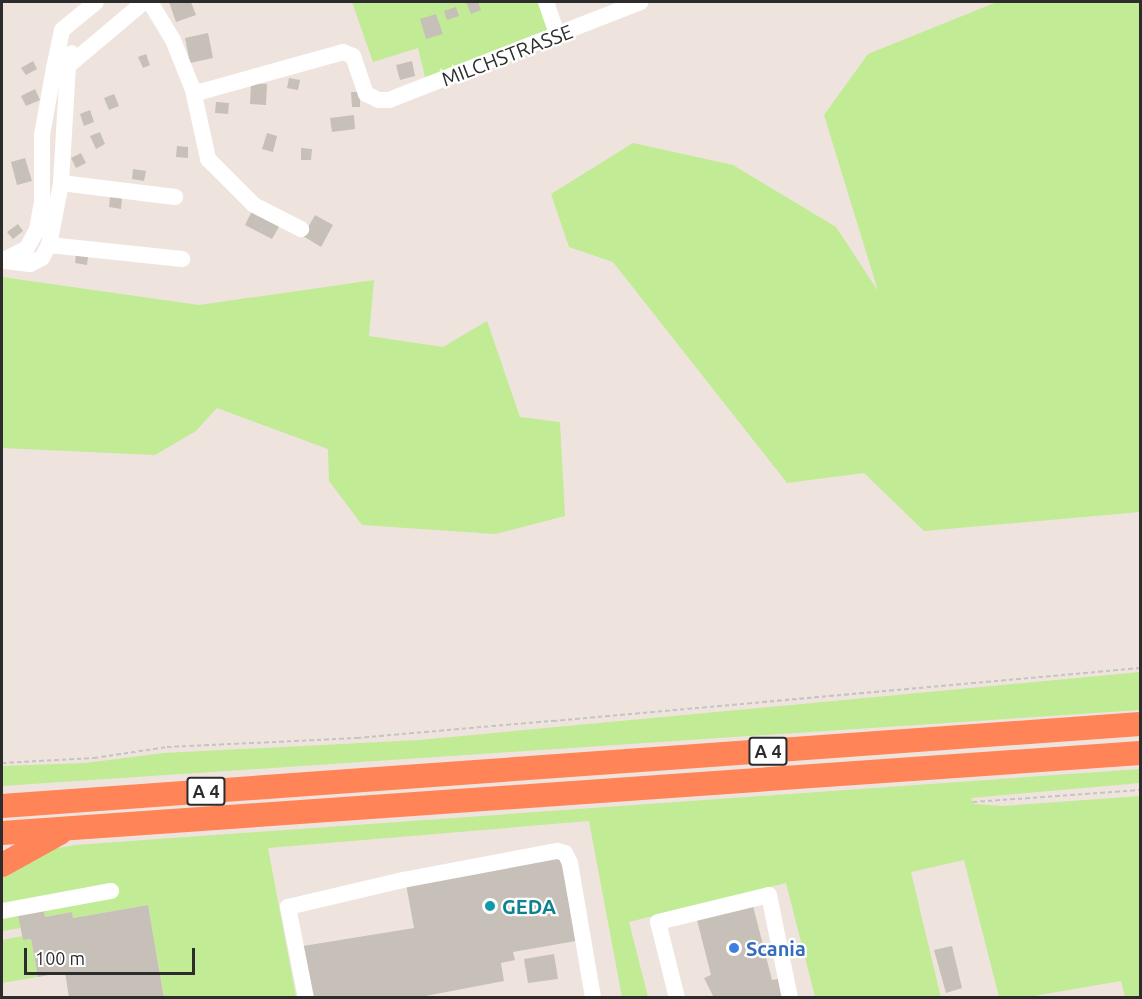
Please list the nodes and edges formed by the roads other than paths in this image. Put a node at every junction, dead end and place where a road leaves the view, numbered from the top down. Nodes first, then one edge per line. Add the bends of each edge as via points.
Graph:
1 (96, 2) edge
2 (142, 2) edge
3 (150, 2) edge
4 (546, 2) edge
5 (641, 2) edge
6 (558, 36) junction
7 (54, 68) junction
8 (193, 90) junction
9 (61, 183) junction
10 (175, 197) dead end
11 (301, 229) dead end
12 (49, 245) junction
13 (182, 258) dead end
14 (3, 261) edge
15 (1140, 724) edge
16 (1140, 753) edge
17 (7, 803) edge
18 (70, 828) junction
19 (2, 833) edge
20 (2, 865) edge
21 (111, 891) dead end
22 (2, 912) edge
23 (306, 998) edge
24 (593, 998) edge
25 (677, 998) edge
26 (790, 998) edge

1 - 7 street via 62,30
2 - 7 street
2 - 9 street via 68,66
3 - 8 street via 173,40
4 - 6 street
5 - 6 street, MILCHSTRASSE
6 - 8 street, MILCHSTRASSE via 389,100 371,98 363,88 353,56 343,52 200,92
7 - 14 street via 42,135 38,230 27,248
8 - 11 street via 208,159 254,205
9 - 10 street
9 - 12 street
12 - 13 street
12 - 14 street via 42,258 30,264
15 - 17 highway, A 4
16 - 18 highway, A 4
18 - 19 highway, A 4
18 - 20 highway
21 - 22 street
23 - 24 street via 288,908 557,851 565,853 570,862
25 - 26 street via 658,922 769,895

